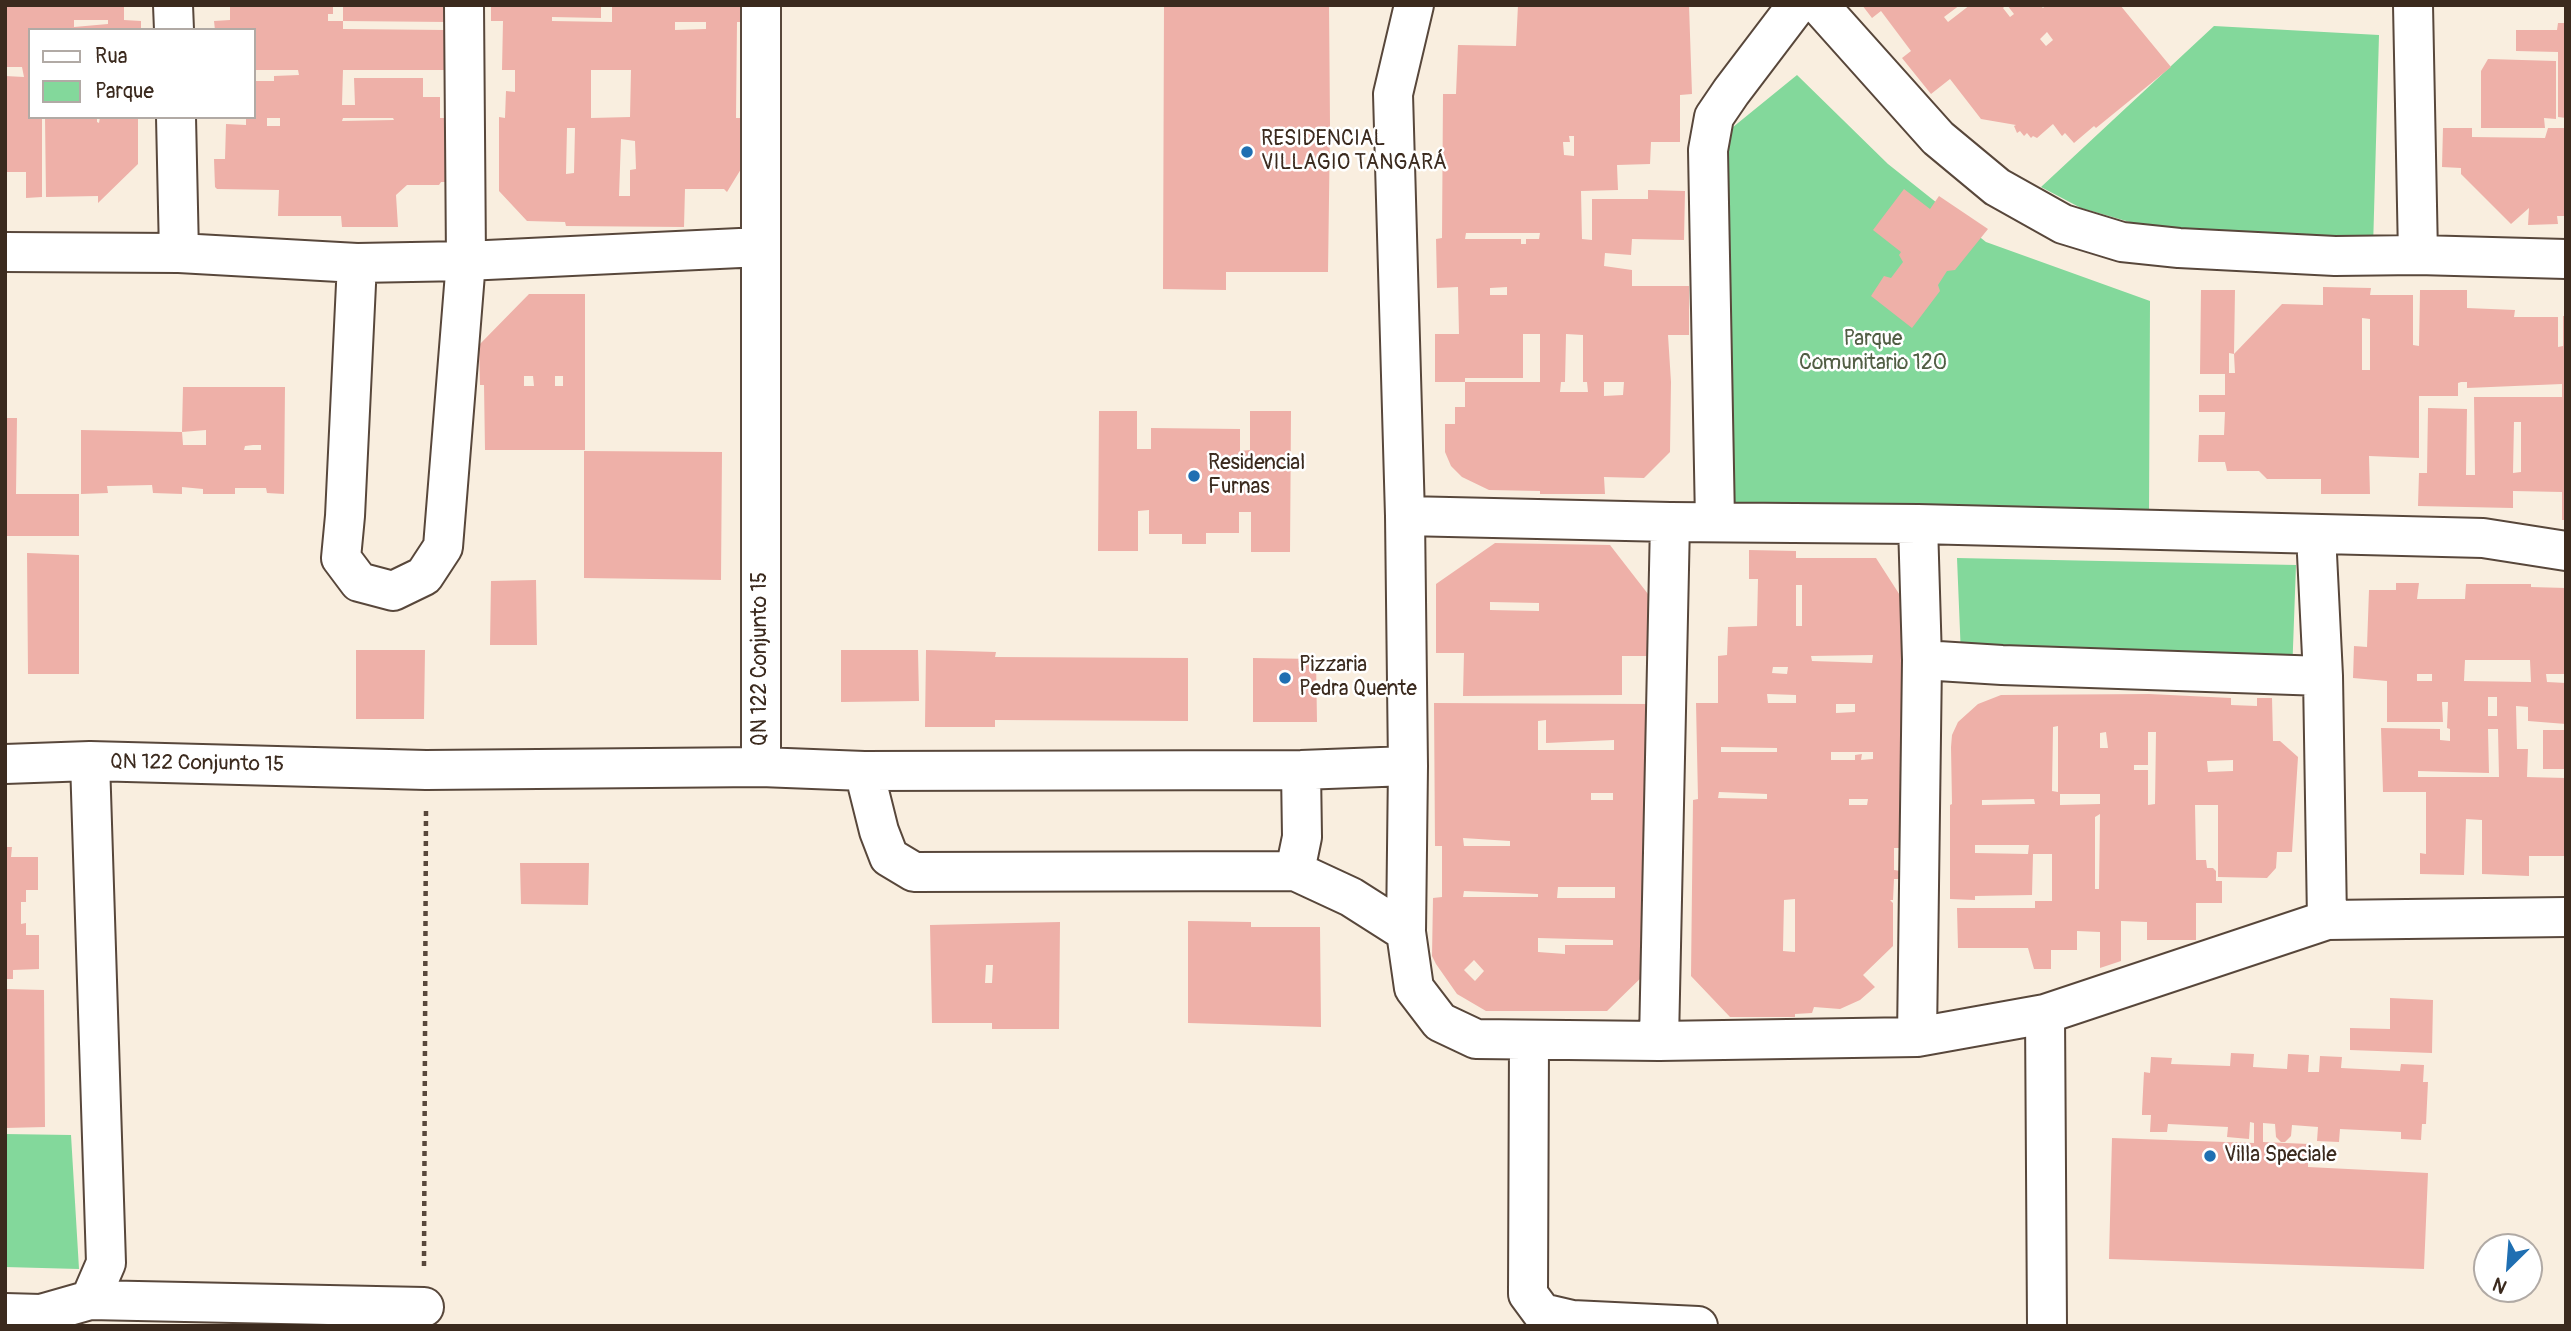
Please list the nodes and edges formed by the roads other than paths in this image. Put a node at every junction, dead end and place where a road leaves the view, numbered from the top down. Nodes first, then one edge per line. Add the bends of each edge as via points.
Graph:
1 (173, 5) edge
2 (464, 5) edge
3 (761, 5) edge
4 (1414, 5) edge
5 (1797, 5) edge
6 (1819, 5) edge
7 (2413, 5) edge
8 (174, 28) edge
9 (176, 119) edge
10 (761, 247) junction
11 (5, 252) edge
12 (179, 253) junction
13 (2418, 255) junction
14 (2566, 259) edge
15 (466, 261) junction
16 (357, 263) junction
17 (1405, 516) junction
18 (1715, 521) junction
19 (1670, 522) junction
20 (1918, 524) junction
21 (2316, 534) junction
22 (2566, 551) edge
23 (1922, 660) junction
24 (2323, 676) junction
25 (90, 761) junction
26 (5, 764) edge
27 (1408, 766) junction
28 (761, 767) junction
29 (864, 771) junction
30 (1301, 771) junction
31 (1296, 871) junction
32 (2566, 918) edge
33 (2327, 920) junction
34 (1406, 932) junction
35 (2045, 1014) junction
36 (1917, 1037) junction
37 (1529, 1041) junction
38 (1659, 1041) junction
39 (89, 1300) junction
40 (424, 1307) road end
41 (5, 1313) edge
42 (1698, 1326) edge
43 (2047, 1326) edge

1 - 8 street
2 - 15 street
3 - 10 street, QN 122 Conjunto 15
4 - 17 street via 1393,93
5 - 18 street via 1714,117 1708,150
6 - 13 street via 1938,138 1997,187 2063,224 2122,242 2179,248
7 - 13 street
9 - 12 street
10 - 15 street
10 - 28 street, QN 122 Conjunto 15
11 - 12 street
12 - 16 street
13 - 14 street
15 - 16 street
15 - 16 street via 443,547 424,576 393,591 359,582 341,558
17 - 19 street
17 - 27 street
18 - 19 street
18 - 20 street
19 - 38 street
20 - 21 street
20 - 23 street
21 - 22 street via 2483,538
21 - 24 street
23 - 24 street
23 - 36 street
24 - 33 street
25 - 26 street, QN 122 Conjunto 15
25 - 28 street, QN 122 Conjunto 15 via 426,770
25 - 39 street via 106,1264
27 - 30 street
27 - 34 street
28 - 29 street
29 - 30 street
29 - 31 street via 889,857 914,872
30 - 31 street via 1302,837
31 - 34 street via 1351,897
32 - 33 street
33 - 35 street
34 - 37 street via 1414,988 1440,1022 1476,1039
35 - 36 street
35 - 43 street
36 - 38 street
37 - 38 street
37 - 42 street via 1528,1294 1542,1313 1572,1320
39 - 40 street
39 - 41 street via 41,1314

